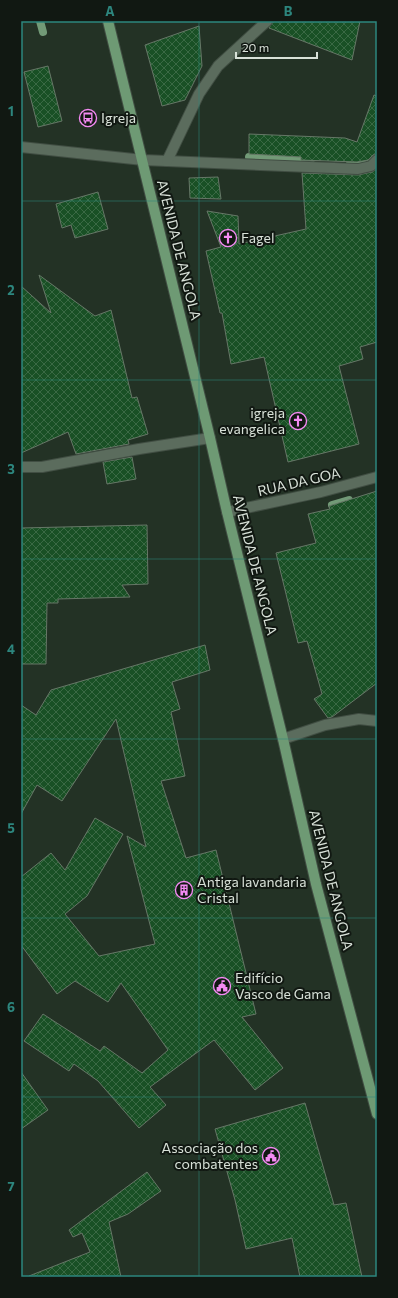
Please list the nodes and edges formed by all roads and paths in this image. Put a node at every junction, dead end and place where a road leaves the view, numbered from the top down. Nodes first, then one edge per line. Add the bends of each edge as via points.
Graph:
1 (108, 21) edge
2 (267, 21) edge
3 (22, 145) edge
4 (142, 160) junction
5 (377, 160) edge
6 (167, 161) junction
7 (210, 438) junction
8 (21, 467) edge
9 (377, 477) edge
10 (227, 512) junction
11 (377, 721) edge
12 (283, 739) junction
13 (377, 1114) edge

1 - 4 main road, AVENIDA DE ANGOLA
2 - 6 street via 218,66 199,94
3 - 4 street
4 - 6 street
4 - 7 main road, AVENIDA DE ANGOLA
5 - 6 street via 371,166 358,169
7 - 8 street via 42,467
7 - 10 main road, AVENIDA DE ANGOLA
9 - 10 street, RUA DA GOA
10 - 12 main road, AVENIDA DE ANGOLA
11 - 12 street via 359,719 324,725
12 - 13 main road, AVENIDA DE ANGOLA via 316,884

